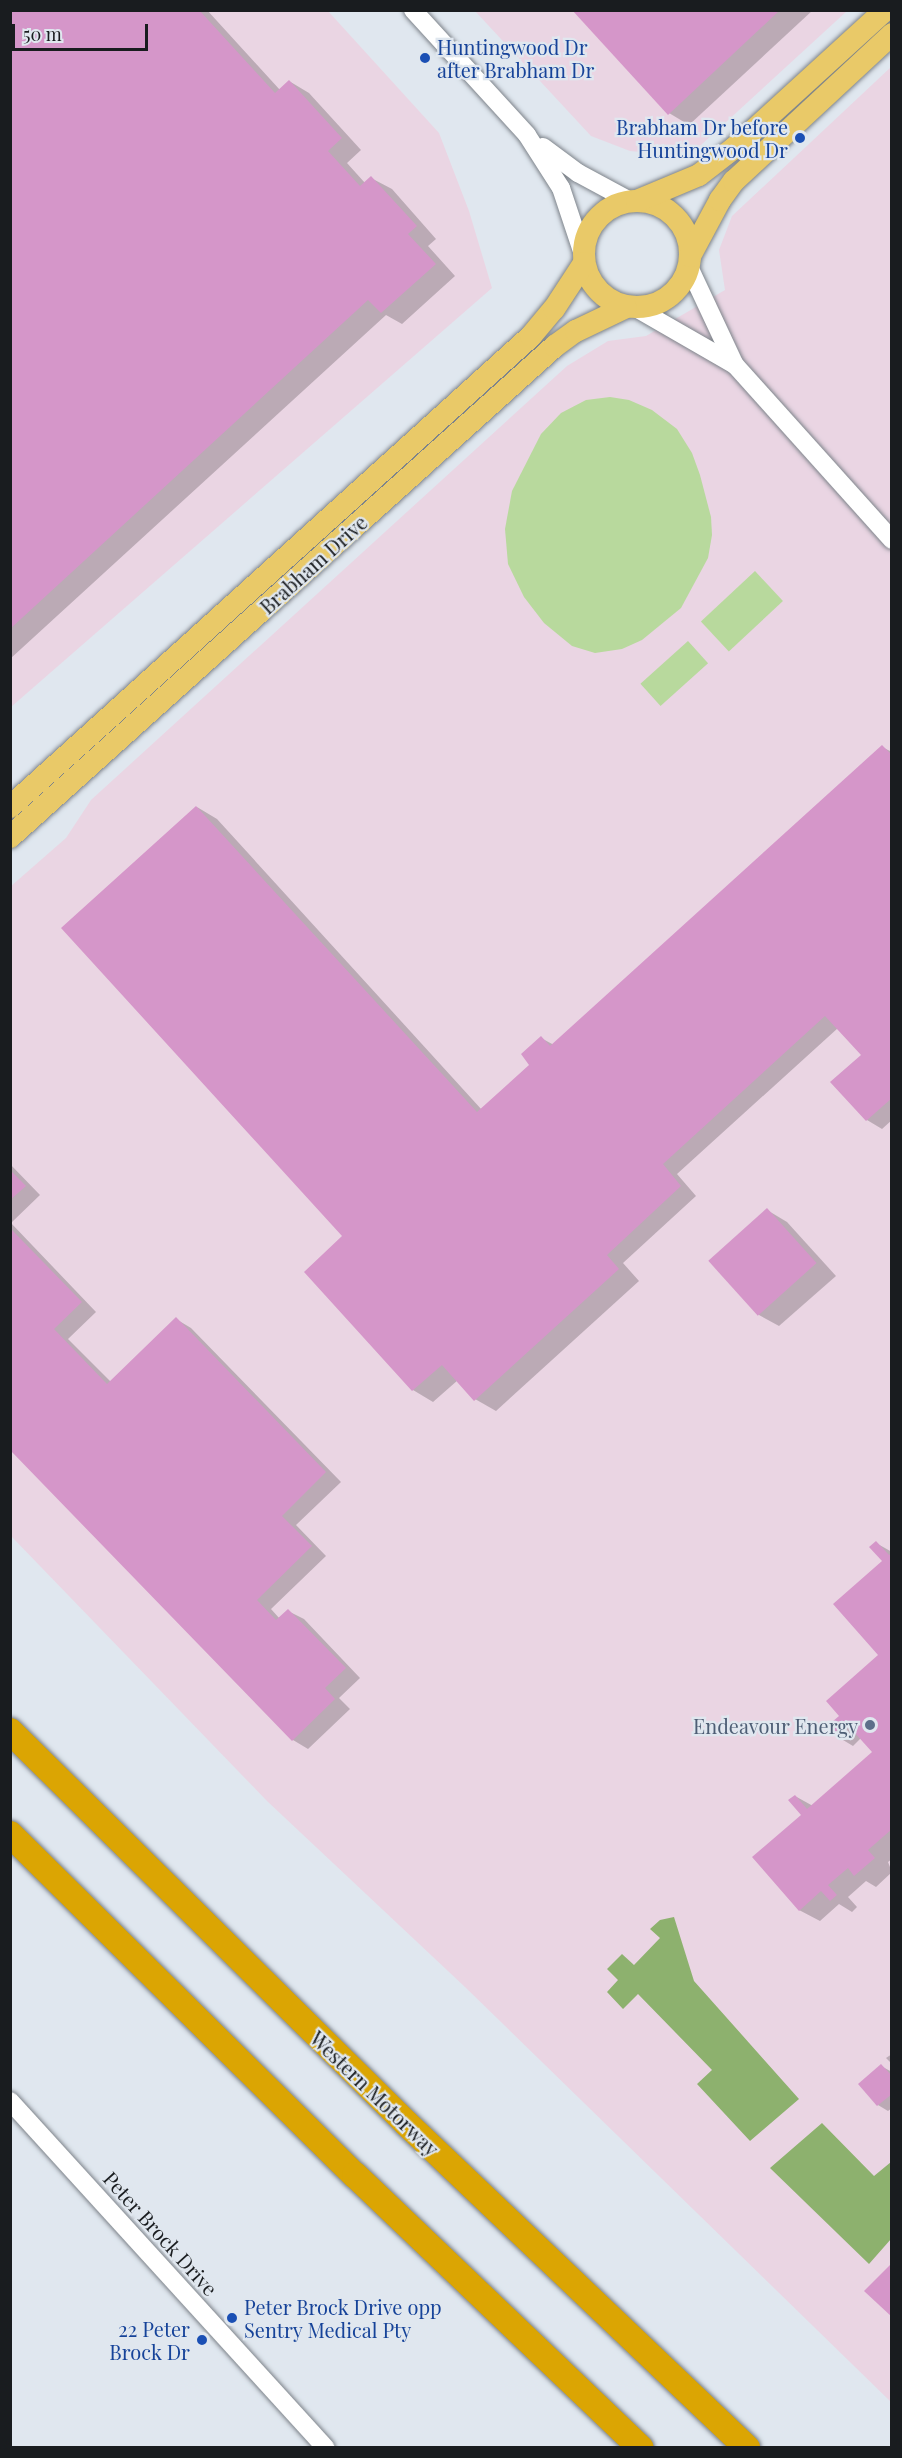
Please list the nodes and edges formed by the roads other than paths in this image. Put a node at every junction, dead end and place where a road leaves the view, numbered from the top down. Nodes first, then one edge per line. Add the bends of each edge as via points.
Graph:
1 (413, 10) edge
2 (885, 10) edge
3 (891, 34) edge
4 (527, 135) junction
5 (633, 201) junction
6 (584, 259) junction
7 (690, 261) junction
8 (631, 307) junction
9 (735, 365) junction
10 (891, 540) edge
11 (10, 807) edge
12 (10, 837) edge
13 (10, 1731) edge
14 (10, 1834) edge
15 (10, 2101) edge
16 (326, 2448) edge
17 (641, 2448) edge
18 (747, 2448) edge

1 - 4 street
2 - 5 main road via 734,148 699,175
3 - 7 main road via 734,181 720,200
4 - 5 street via 578,174
4 - 6 street via 561,188
5 - 6 main road via 608,209 596,219 588,232
5 - 7 main road via 653,203 675,217 685,231
6 - 8 main road via 589,278 598,291 611,301
6 - 11 main road, Brabham Drive via 554,309 531,336
7 - 8 main road via 682,283 670,296 654,305
7 - 9 street
8 - 9 street
8 - 12 main road, Brabham Drive via 576,331 555,346
9 - 10 street
13 - 18 highway, Western Motorway via 406,2123
14 - 17 highway via 355,2175
15 - 16 street, Peter Brock Drive

